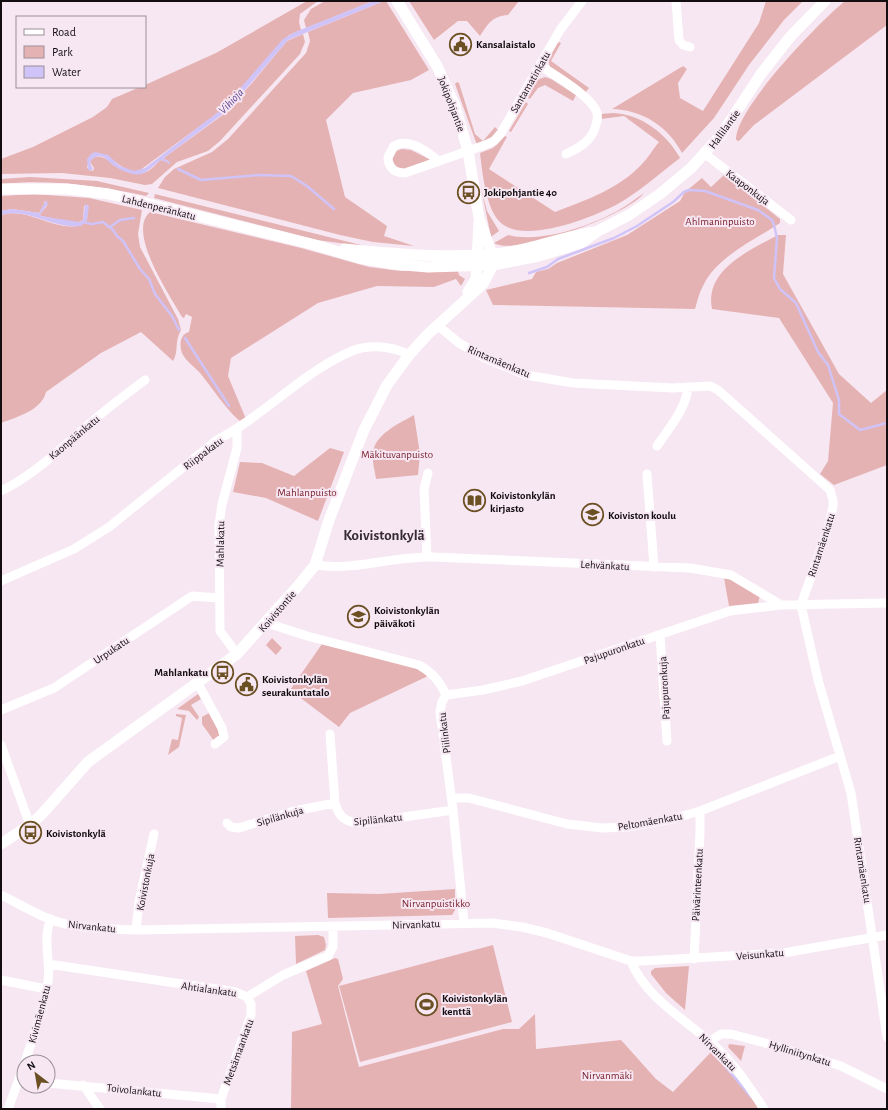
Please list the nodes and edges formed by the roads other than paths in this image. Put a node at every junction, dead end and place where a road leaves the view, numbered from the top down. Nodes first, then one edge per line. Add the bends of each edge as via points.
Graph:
1 (397, 1) edge
2 (582, 1) edge
3 (676, 1) edge
4 (825, 1) edge
5 (690, 47) dead end
6 (541, 66) junction
7 (468, 151) junction
8 (566, 154) dead end
9 (705, 154) junction
10 (439, 161) junction
11 (1, 189) edge
12 (479, 218) junction
13 (791, 220) dead end
14 (598, 231) junction
15 (315, 245) junction
16 (478, 254) junction
17 (492, 254) junction
18 (494, 265) junction
19 (477, 266) junction
20 (460, 304) junction
21 (437, 326) junction
22 (409, 355) junction
23 (145, 380) dead end
24 (688, 387) junction
25 (237, 430) junction
26 (657, 446) dead end
27 (428, 473) dead end
28 (647, 474) dead end
29 (1, 491) edge
30 (427, 557) junction
31 (315, 565) junction
32 (654, 567) junction
33 (1, 581) edge
34 (219, 598) junction
35 (887, 603) edge
36 (781, 605) junction
37 (801, 605) junction
38 (268, 621) junction
39 (660, 635) junction
40 (237, 654) junction
41 (196, 684) junction
42 (446, 695) junction
43 (1, 710) edge
44 (330, 734) dead end
45 (667, 742) dead end
46 (215, 744) dead end
47 (1, 745) edge
48 (840, 756) junction
49 (452, 798) junction
50 (335, 803) junction
51 (453, 810) junction
52 (700, 811) junction
53 (226, 823) dead end
54 (30, 825) junction
55 (154, 834) dead end
56 (1, 844) edge
57 (1, 895) edge
58 (51, 919) junction
59 (464, 923) junction
60 (333, 926) junction
61 (136, 930) junction
62 (887, 935) edge
63 (874, 937) junction
64 (694, 959) junction
65 (631, 961) junction
66 (48, 964) junction
67 (1, 980) edge
68 (46, 989) junction
69 (247, 997) junction
70 (887, 1037) edge
71 (710, 1041) junction
72 (27, 1054) edge
73 (56, 1083) edge
74 (83, 1085) junction
75 (887, 1089) edge
76 (16, 1092) edge
77 (221, 1099) junction
78 (8, 1109) edge
79 (100, 1109) edge
80 (221, 1109) edge
81 (764, 1109) edge

1 - 7 main road, Jokipohjantie via 447,87
2 - 6 street, Santamatinkatu via 560,30
3 - 5 street via 679,40 683,45
4 - 9 main road, Hallilantie via 790,37
6 - 7 street, Santamatinkatu via 496,138 491,143
6 - 8 street via 587,98 597,112 594,132 578,149
7 - 10 street, Santamatinkatu
7 - 12 main road, Jokipohjantie
9 - 13 street, Kaaponkuja
9 - 14 main road, Hallilantie via 660,194 630,215
10 - 10 street, Santamatinkatu via 401,173 390,166 388,157 394,146 408,143
11 - 15 main road, Lahdenperänkatu via 67,189 109,194
12 - 16 main road, Jokipohjantie
12 - 17 main road, Jokipohjantie
14 - 17 main road, Hallilantie
14 - 18 main road, Hallilantie via 581,243 539,256
15 - 16 main road, Lahdenperänkatu via 396,255
15 - 19 main road, Lahdenperänkatu via 359,258 392,264 428,267
16 - 17 main road, Hallilantie
16 - 19 main road, Koivistontie
17 - 18 main road
18 - 19 main road, Hallilantie
18 - 20 main road, Koivistontie via 483,284
19 - 20 main road, Koivistontie via 476,279
20 - 21 main road, Koivistontie
21 - 22 main road, Koivistontie
21 - 24 street, Rintamäenkatu via 485,358 526,374 573,383
22 - 25 street, Riippakatu via 394,348 354,350 323,366
22 - 31 main road, Koivistontie via 387,385 364,430 329,520
23 - 29 street, Kaonpäänkatu via 18,483
24 - 26 street via 687,398 682,408
24 - 37 street, Rintamäenkatu via 710,386 718,390 830,490 833,507 827,531
25 - 33 street, Riippakatu via 217,440 109,527 74,549
25 - 34 street, Mahlakatu via 237,448 219,525
27 - 30 street via 424,488
28 - 32 street
30 - 31 street, Lehvänkatu via 369,565
30 - 32 street, Lehvänkatu
31 - 38 main road, Koivistontie
32 - 36 street, Lehvänkatu via 690,568 731,575
34 - 40 street, Mahlakatu via 220,631
34 - 43 street, Urpukatu via 192,596 54,688
35 - 37 street
36 - 37 street
36 - 39 street, Pajupuronkatu via 730,611
37 - 48 street, Rintamäenkatu via 818,680
38 - 40 main road, Koivistontie
38 - 42 street via 307,636 419,665 437,679
39 - 42 street, Pajupuronkatu via 522,680 483,690
39 - 45 street, Pajupuronkuja
40 - 41 main road, Koivistontie
41 - 46 street via 222,728 224,737
41 - 54 main road, Koivistontie via 88,762
42 - 49 street, Piilinkatu via 440,712
44 - 50 street, Sipilänkatu
47 - 54 street
48 - 52 street, Peltomäenkatu
48 - 63 street, Rintamäenkatu via 851,792
49 - 51 street, Piilinkatu
49 - 52 street, Peltomäenkatu via 469,798 567,824 602,828 649,824
50 - 51 street, Sipilänkatu via 343,819 354,823
50 - 53 street, Sipilänkuja via 294,811 239,828
51 - 59 street, Piilinkatu
52 - 64 street, Päivärinteenkatu
54 - 56 main road, Koivistontie
55 - 61 street, Koivistonkuja via 139,902
57 - 58 street, Nirvankatu
58 - 61 street, Nirvankatu via 85,927
58 - 66 street, Kivimäenkatu via 47,930
59 - 60 street, Nirvankatu
59 - 65 street, Nirvankatu via 522,927
60 - 61 street, Nirvankatu
60 - 69 street, Ahtialankatu via 334,947 328,956 283,975
62 - 63 street, Veisunkatu
63 - 64 street, Veisunkatu via 784,952
63 - 70 street, Rintamäenkatu
64 - 65 street, Veisunkatu
65 - 71 street, Nirvankatu via 638,975 653,993
66 - 68 street, Kivimäenkatu
66 - 69 street, Ahtialankatu via 236,992
67 - 68 street
68 - 72 street, Kivimäenkatu
69 - 77 street, Metsämaankatu via 251,1004 251,1015
71 - 75 street, Hylliniitynkatu via 721,1034 731,1034 765,1043 841,1066
71 - 81 street, Nirvankatu via 738,1071
73 - 74 street, Toivolankatu
74 - 77 street, Toivolankatu
74 - 79 street
76 - 78 street
77 - 80 street, Metsämaankatu

